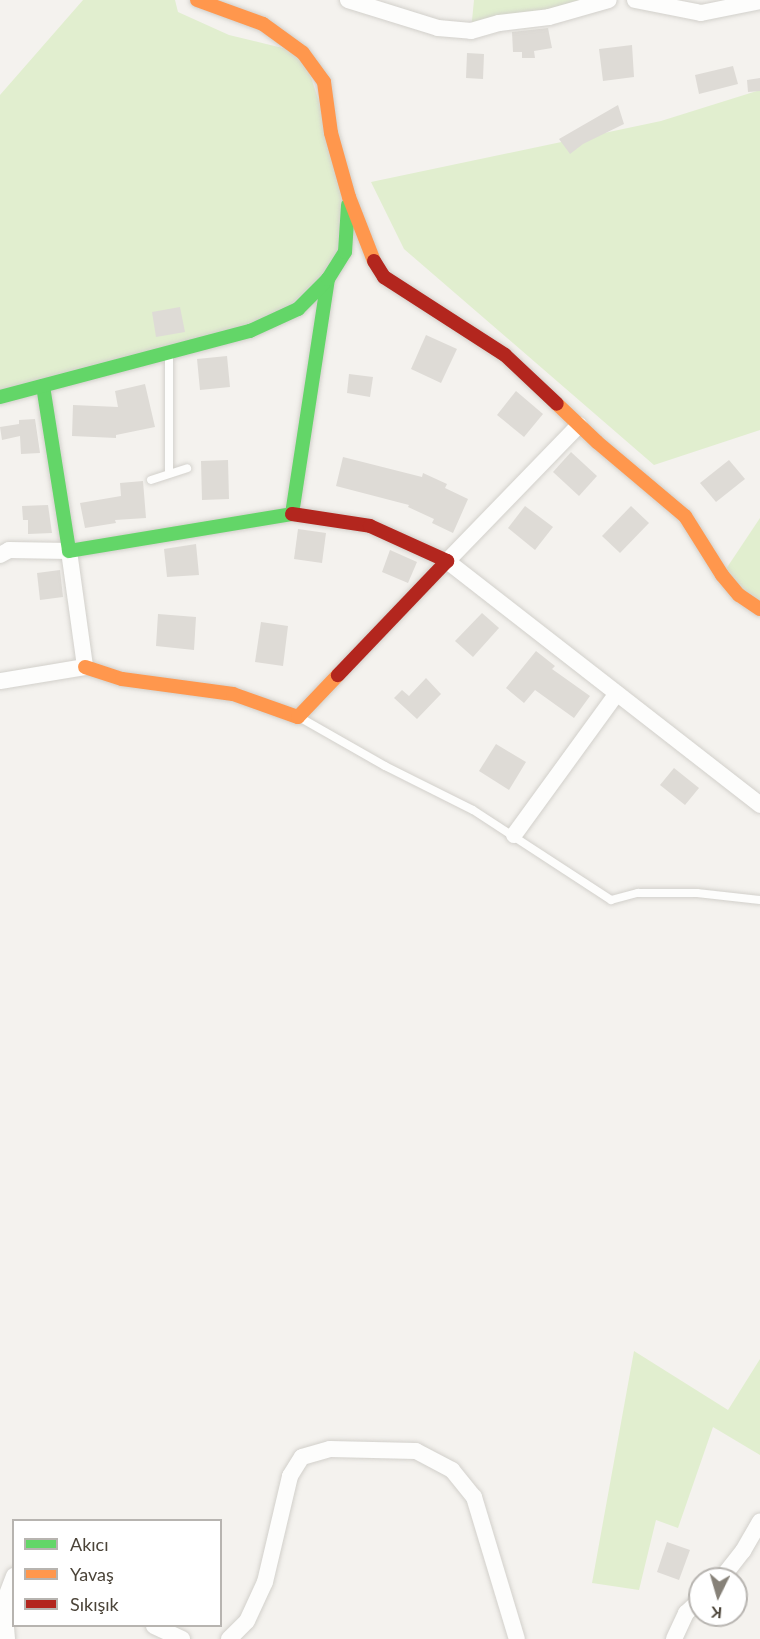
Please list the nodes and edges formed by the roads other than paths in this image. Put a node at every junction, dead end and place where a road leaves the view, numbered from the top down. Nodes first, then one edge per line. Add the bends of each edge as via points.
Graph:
1 (197, 0) edge
2 (348, 0) edge
3 (609, 0) edge
4 (635, 0) edge
5 (760, 1) edge
6 (348, 197) junction
7 (328, 279) junction
8 (169, 352) junction
9 (43, 386) junction
10 (0, 397) edge
11 (579, 425) junction
12 (187, 468) dead end
13 (169, 472) junction
14 (152, 480) dead end
15 (292, 514) junction
16 (69, 551) junction
17 (0, 555) edge
18 (447, 561) junction
19 (760, 609) edge
20 (85, 667) junction
21 (0, 681) edge
22 (617, 693) junction
23 (298, 717) junction
24 (760, 805) edge
25 (514, 836) junction
26 (760, 900) edge
27 (760, 1522) edge
28 (731, 1567) edge
29 (12, 1581) edge
30 (688, 1611) edge
31 (7, 1639) edge
32 (229, 1639) edge
33 (517, 1639) edge
34 (674, 1639) edge

1 - 6 street via 263,24 303,53 324,82 331,134
2 - 3 street via 438,28 471,31 549,17
4 - 5 street via 701,13
6 - 7 street via 345,252
6 - 11 street via 371,257 384,277 505,355
7 - 8 street via 298,309 250,330
7 - 15 street
8 - 9 street
8 - 13 lane
9 - 10 street
9 - 16 street
11 - 18 street
11 - 19 street via 685,516 722,575 739,595
12 - 13 lane
13 - 14 lane
15 - 16 street
15 - 18 street via 370,526
16 - 17 street via 9,550
16 - 20 street
18 - 22 street
18 - 23 street
20 - 21 street
20 - 23 street via 122,679 233,694
22 - 24 street
22 - 25 street
23 - 25 lane
25 - 26 lane via 610,900 638,893 697,893
27 - 28 street
29 - 31 street via 4,1602
30 - 34 street
32 - 33 street via 247,1621 265,1582 290,1476 302,1457 330,1449 416,1452 452,1470 474,1497

